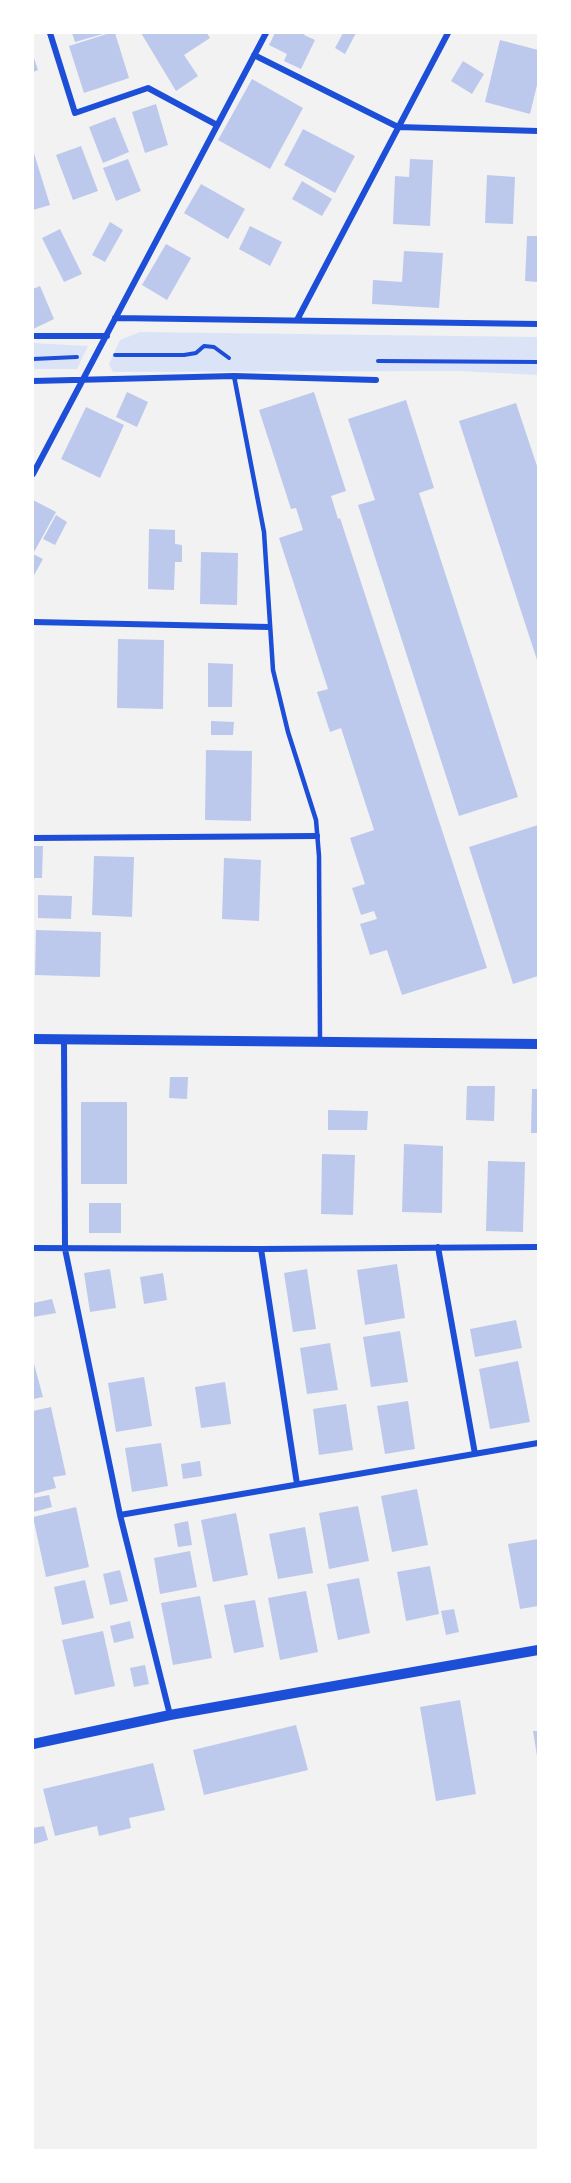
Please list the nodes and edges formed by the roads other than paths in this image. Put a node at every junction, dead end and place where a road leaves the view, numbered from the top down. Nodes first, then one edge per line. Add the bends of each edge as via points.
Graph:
1 (50, 33) edge
2 (266, 33) edge
3 (448, 33) edge
4 (254, 55) junction
5 (217, 125) junction
6 (398, 127) junction
7 (538, 131) edge
8 (115, 318) junction
9 (297, 320) junction
10 (538, 324) edge
11 (33, 336) edge
12 (106, 336) junction
13 (234, 376) junction
14 (83, 379) junction
15 (376, 380) dead end
16 (33, 381) edge
17 (33, 474) edge
18 (33, 622) edge
19 (269, 627) junction
20 (317, 836) junction
21 (33, 838) edge
22 (33, 1040) edge
23 (64, 1040) junction
24 (320, 1042) junction
25 (538, 1044) edge
26 (438, 1247) junction
27 (538, 1247) edge
28 (33, 1248) edge
29 (65, 1249) junction
30 (261, 1250) junction
31 (538, 1443) edge
32 (475, 1454) junction
33 (297, 1484) junction
34 (120, 1515) junction
35 (538, 1650) edge
36 (170, 1715) junction
37 (33, 1744) edge

1 - 5 street via 75,112 148,88
2 - 4 street
3 - 6 street
4 - 5 street
4 - 6 street
5 - 8 street
6 - 7 street
6 - 9 street
8 - 9 street
8 - 12 street
9 - 10 street
11 - 12 street
12 - 14 street
13 - 14 street
13 - 15 street
13 - 19 lane via 264,532
14 - 16 street
14 - 17 street
18 - 19 street
19 - 20 lane via 273,670 316,820
20 - 21 street
20 - 24 lane
22 - 23 street
23 - 24 street
23 - 29 street
24 - 25 street
26 - 27 street
26 - 30 street
26 - 32 street
28 - 29 street
29 - 30 street
29 - 34 street
30 - 33 street
31 - 32 street
32 - 33 street
33 - 34 street
34 - 36 street
35 - 36 street
36 - 37 street

